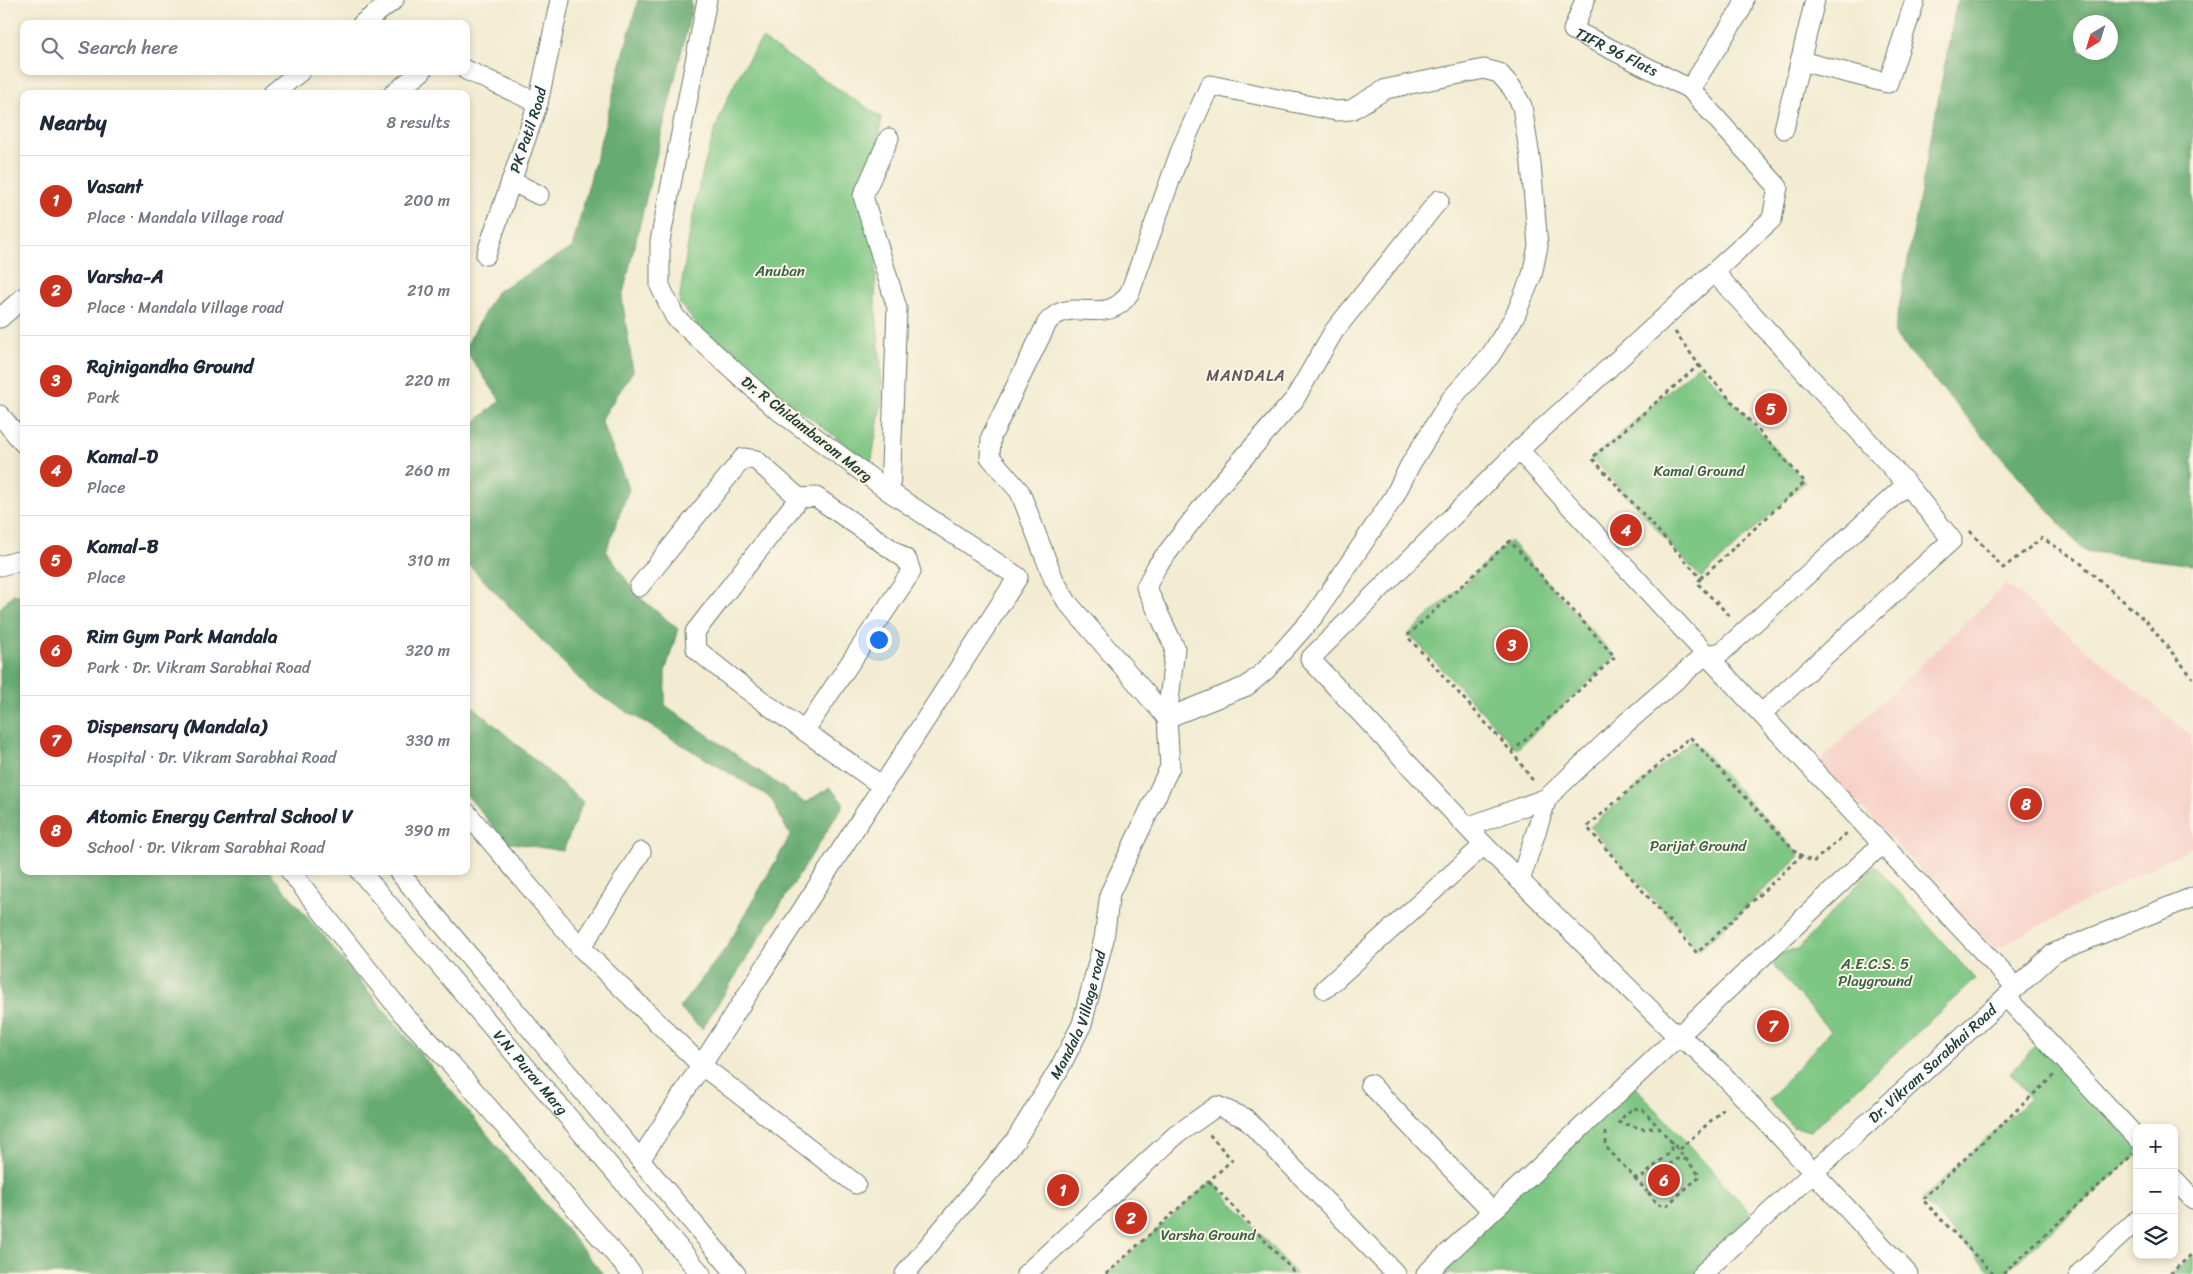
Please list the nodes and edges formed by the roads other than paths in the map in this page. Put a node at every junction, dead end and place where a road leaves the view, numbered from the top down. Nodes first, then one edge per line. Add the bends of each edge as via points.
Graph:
1 (394, 0) edge
2 (560, 0) edge
3 (707, 0) edge
4 (1585, 0) edge
5 (1744, 0) edge
6 (1815, 0) edge
7 (1915, 0) edge
8 (367, 20) edge
9 (1800, 61) junction
10 (470, 72) edge
11 (296, 75) edge
12 (417, 75) edge
13 (1690, 89) junction
14 (280, 90) edge
15 (398, 90) edge
16 (538, 103) junction
17 (1784, 129) dead end
18 (889, 138) dead end
19 (511, 181) junction
20 (539, 195) dead end
21 (1439, 200) dead end
22 (486, 255) dead end
23 (1714, 272) junction
24 (20, 300) edge
25 (0, 318) edge
26 (0, 416) edge
27 (20, 439) edge
28 (1519, 450) junction
29 (1907, 484) junction
30 (890, 492) junction
31 (799, 498) junction
32 (20, 563) edge
33 (0, 566) edge
34 (639, 587) dead end
35 (1705, 655) junction
36 (1762, 713) junction
37 (1167, 718) junction
38 (805, 730) junction
39 (882, 786) junction
40 (1547, 798) junction
41 (470, 817) edge
42 (1467, 827) junction
43 (1882, 844) junction
44 (1484, 845) junction
45 (641, 852) dead end
46 (293, 875) edge
47 (363, 875) edge
48 (401, 875) edge
49 (1520, 881) junction
50 (2193, 897) edge
51 (581, 948) junction
52 (1325, 989) dead end
53 (2011, 992) junction
54 (1677, 1036) junction
55 (702, 1065) junction
56 (1370, 1084) dead end
57 (603, 1116) junction
58 (584, 1134) junction
59 (2133, 1134) edge
60 (640, 1160) junction
61 (1813, 1172) junction
62 (856, 1184) dead end
63 (2178, 1185) edge
64 (2193, 1199) edge
65 (1492, 1211) junction
66 (2133, 1224) edge
67 (632, 1274) edge
68 (701, 1274) edge
69 (736, 1274) edge
70 (905, 1274) edge
71 (1026, 1274) edge
72 (1396, 1274) edge
73 (1426, 1274) edge
74 (1702, 1274) edge
75 (1908, 1274) edge
76 (2079, 1274) edge

1 - 8 street
2 - 16 street, PK Patil Road
3 - 30 street, Dr. R Chidambaram Marg via 660,241 660,286 675,317 693,335 775,408
4 - 13 street, TIFR 96 Flats via 1573,30
5 - 13 street
6 - 9 street
7 - 9 street via 1888,83
9 - 17 street
10 - 16 street
11 - 14 street
12 - 15 street
13 - 23 street via 1778,188 1772,219
16 - 19 street, PK Patil Road
18 - 30 street via 863,196 897,308
19 - 20 street
19 - 22 street, PK Patil Road
21 - 37 street, Mandala Village road via 1334,331 1294,400 1218,487 1157,566 1146,587 1175,648
23 - 28 street
23 - 29 street
24 - 25 street
26 - 27 street
28 - 35 street
28 - 42 street via 1310,659
29 - 35 street via 1722,652
29 - 36 street via 1952,540
30 - 39 street, Dr. R Chidambaram Marg via 1018,577
31 - 34 street via 756,460 743,458
31 - 38 street via 694,632 696,649
31 - 38 street via 816,497 907,560 911,572
32 - 33 street
35 - 36 street
35 - 40 street via 1625,724
36 - 43 street
37 - 37 street via 1067,602 1054,580 1020,492 990,457 991,437 1047,323 1062,310 1105,311 1124,302 1182,147 1210,85 1336,111 1351,110 1386,89 1405,84 1484,69 1499,73 1522,106 1538,246 1532,275 1515,316 1490,356 1451,399 1394,497 1314,616 1266,670 1247,686
37 - 70 street, Mandala Village road via 1170,767 1110,893 1104,940 1082,1024 1015,1141
38 - 39 street
39 - 55 street
40 - 42 street
40 - 49 street
41 - 51 street
42 - 44 street
43 - 53 street
43 - 54 street
44 - 49 street
44 - 52 street
45 - 51 street
46 - 67 street via 403,1014 451,1064
47 - 58 street, V.N. Purav Marg
48 - 57 street, V.N. Purav Marg
49 - 54 street
50 - 53 street, Dr. Vikram Sarabhai Road via 2054,953
51 - 55 street
53 - 59 street via 2067,1063
53 - 61 street, Dr. Vikram Sarabhai Road
54 - 61 street via 1696,1049
54 - 65 street
55 - 60 street
55 - 62 street
56 - 65 street
57 - 58 street
57 - 60 street, V.N. Purav Marg
58 - 68 street, V.N. Purav Marg
60 - 69 street, V.N. Purav Marg
61 - 74 street, Dr. Vikram Sarabhai Road
61 - 75 street
63 - 64 street
65 - 73 street
66 - 76 street
71 - 72 street via 1176,1135 1217,1106 1246,1118

